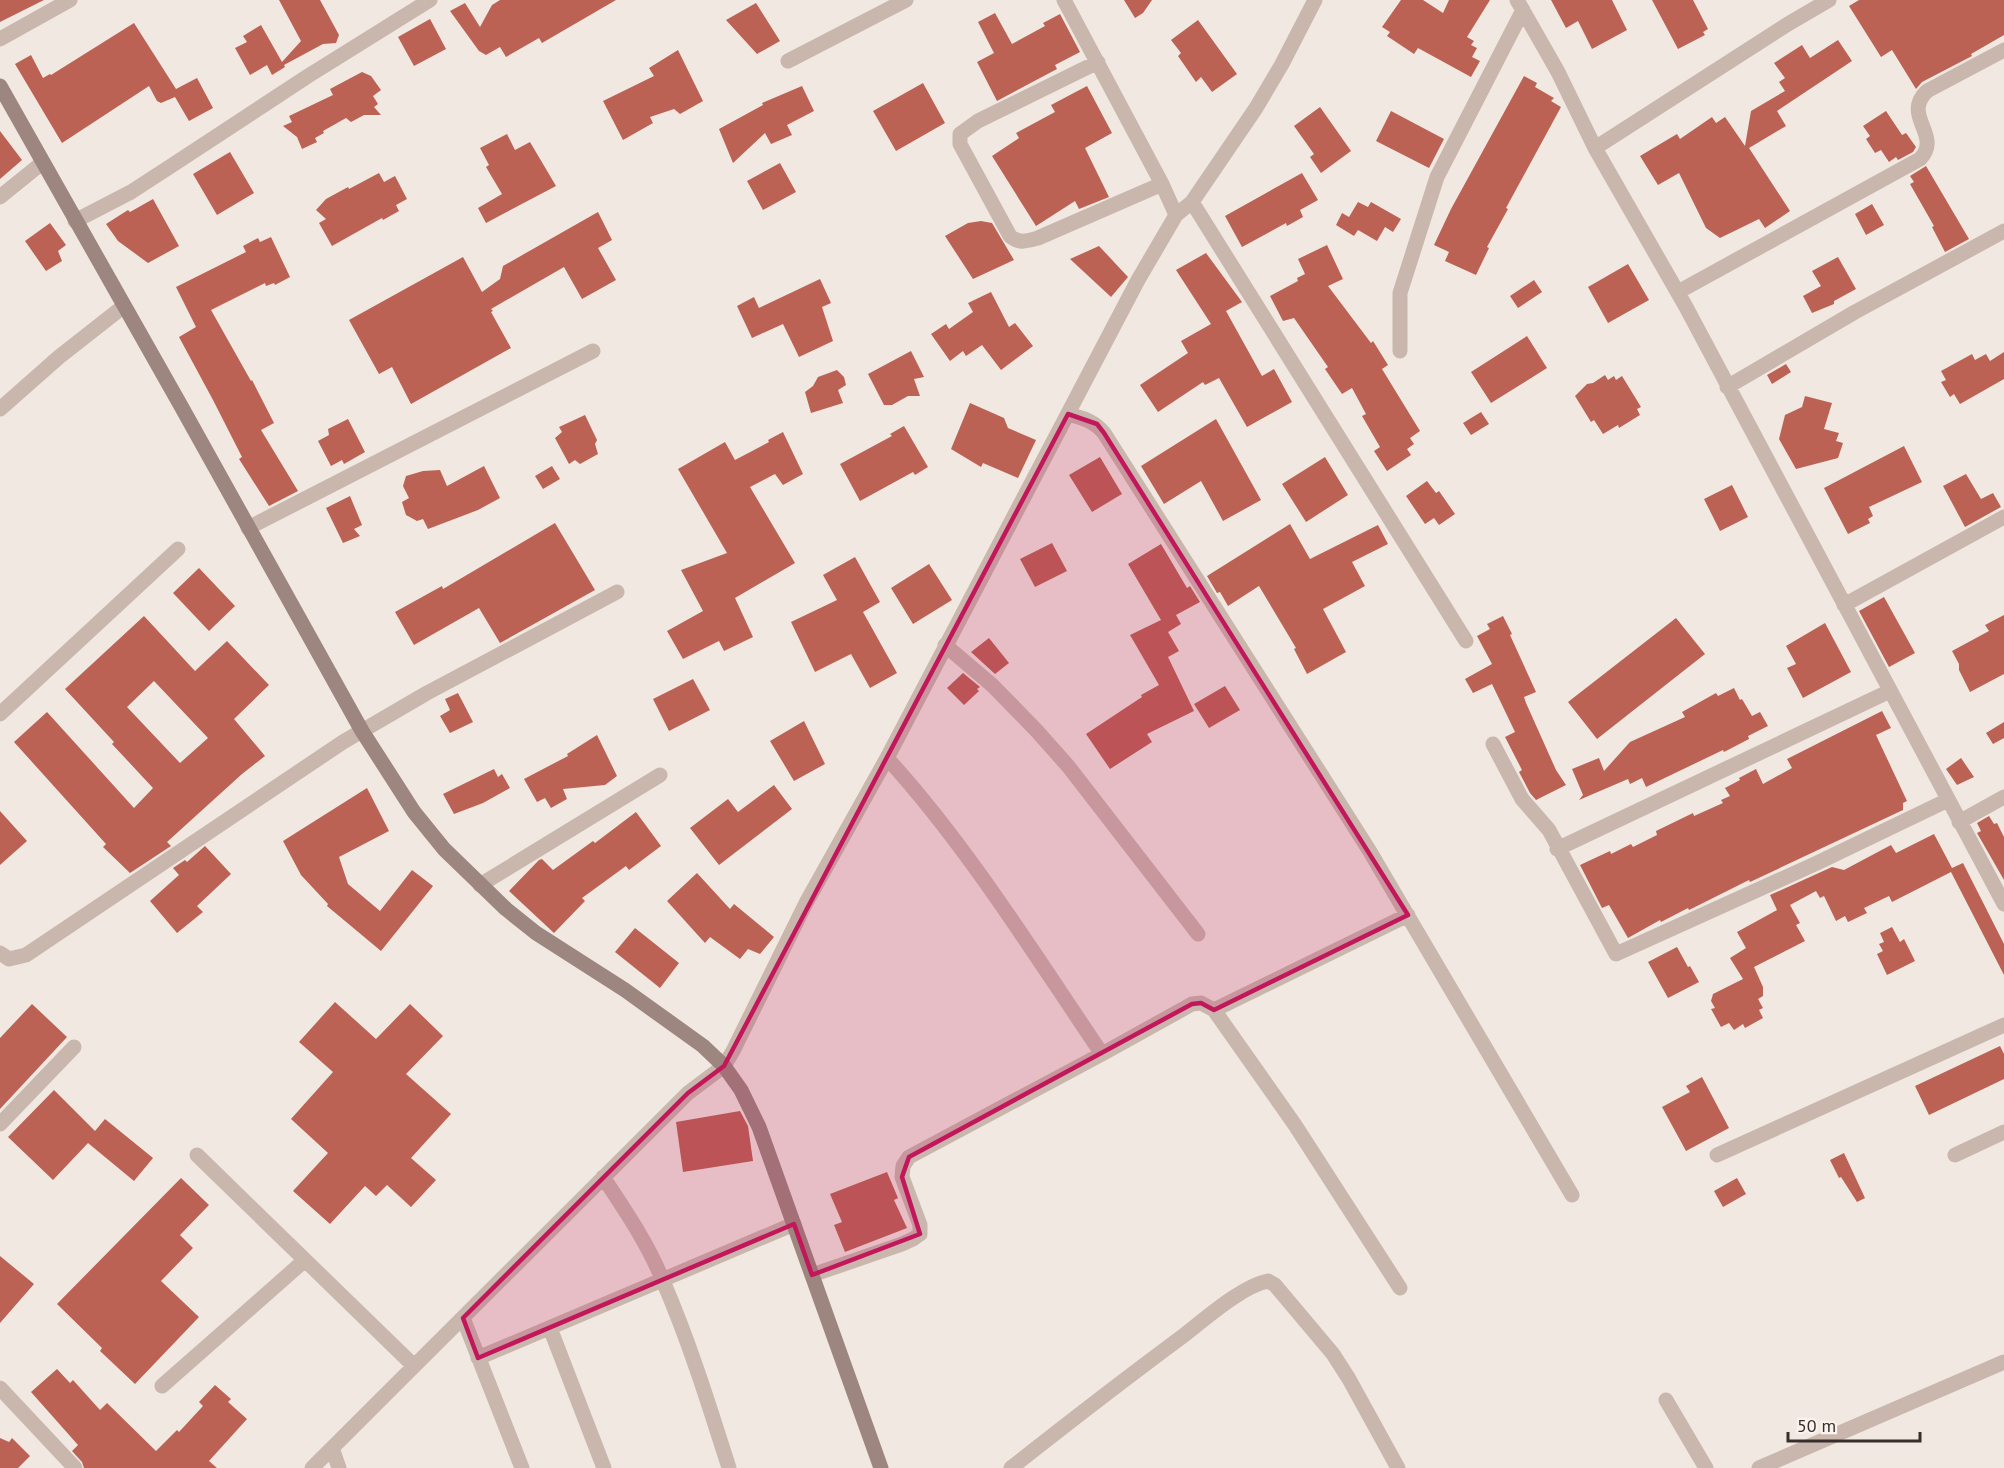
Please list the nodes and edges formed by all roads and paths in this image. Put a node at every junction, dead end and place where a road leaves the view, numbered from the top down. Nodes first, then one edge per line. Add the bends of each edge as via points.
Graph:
1 (70, 0) edge
2 (430, 0) edge
3 (906, 0) edge
4 (1064, 0) edge
5 (1315, 0) edge
6 (1829, 0) edge
7 (1520, 5) edge
8 (0, 39) edge
9 (2004, 50) edge
10 (788, 61) dead end
11 (1098, 62) junction
12 (0, 86) edge
13 (1596, 148) junction
14 (42, 163) junction
15 (1162, 184) junction
16 (0, 197) edge
17 (1192, 202) junction
18 (1176, 215) junction
19 (75, 221) junction
20 (2004, 231) edge
21 (1678, 292) junction
22 (124, 306) junction
23 (593, 351) dead end
24 (1400, 351) dead end
25 (1727, 387) junction
26 (0, 409) edge
27 (1068, 414) junction
28 (2004, 517) edge
29 (248, 528) junction
30 (178, 549) dead end
31 (617, 592) dead end
32 (1844, 605) junction
33 (1466, 641) dead end
34 (945, 645) junction
35 (1890, 692) junction
36 (0, 714) edge
37 (362, 731) junction
38 (1493, 744) dead end
39 (887, 758) junction
40 (660, 775) dead end
41 (2004, 797) edge
42 (1948, 800) junction
43 (1959, 822) junction
44 (1557, 849) junction
45 (480, 885) junction
46 (2004, 904) edge
47 (1408, 915) junction
48 (1198, 933) dead end
49 (0, 953) edge
50 (1214, 1010) junction
51 (2004, 1025) edge
52 (74, 1047) dead end
53 (1102, 1054) junction
54 (724, 1066) junction
55 (0, 1124) edge
56 (2004, 1132) edge
57 (197, 1155) dead end
58 (1716, 1155) dead end
59 (1955, 1155) dead end
60 (603, 1177) junction
61 (1572, 1195) dead end
62 (794, 1224) junction
63 (305, 1260) junction
64 (812, 1275) junction
65 (663, 1280) junction
66 (1400, 1288) dead end
67 (463, 1318) junction
68 (550, 1328) junction
69 (478, 1358) junction
70 (2004, 1362) edge
71 (413, 1365) junction
72 (162, 1386) dead end
73 (0, 1388) edge
74 (1666, 1401) dead end
75 (332, 1448) junction
76 (65, 1465) edge
77 (312, 1468) edge
78 (339, 1468) edge
79 (522, 1468) edge
80 (604, 1468) edge
81 (729, 1468) edge
82 (881, 1468) edge
83 (1011, 1468) edge
84 (1398, 1468) edge
85 (1706, 1468) edge
86 (1759, 1468) edge

1 - 8 street
2 - 19 street via 141,185
3 - 10 street
4 - 11 street
5 - 17 street via 1256,108
6 - 13 street
7 - 13 street
7 - 24 street via 1437,177 1400,293
9 - 21 street via 1920,98 1917,112 1928,143 1920,159
11 - 15 street
11 - 15 street via 978,121 960,134 960,144 1016,241 1038,238
12 - 14 main road
13 - 21 street
14 - 16 street
14 - 19 main road
15 - 18 street
17 - 18 street
17 - 33 street
18 - 27 street
19 - 22 main road
20 - 25 street
21 - 25 street
22 - 26 street
22 - 29 main road
23 - 29 street
25 - 32 street
27 - 34 street
27 - 47 street via 1097,424 1104,433
28 - 32 street
29 - 37 main road
30 - 36 street
31 - 37 street
32 - 35 street
34 - 39 street
34 - 48 street via 992,685 1068,766
35 - 42 street
35 - 44 street
37 - 45 main road via 428,830
37 - 49 street via 26,955 9,960
38 - 44 street via 1522,799 1549,830
39 - 53 street via 976,871
39 - 54 street via 827,863
40 - 45 street
41 - 43 street
42 - 43 street
42 - 44 street via 1616,954
43 - 46 street
45 - 54 main road via 536,933 658,1013
47 - 50 street
47 - 61 street
50 - 53 street via 1201,1002 1192,1004
50 - 66 street via 1295,1125
51 - 58 street
52 - 55 street
53 - 64 street via 909,1157 902,1177 920,1234
54 - 60 street via 688,1093
54 - 62 main road via 751,1109
56 - 59 street
57 - 63 street
60 - 65 street via 637,1229
60 - 67 street
62 - 64 main road
62 - 65 street
63 - 71 street
63 - 72 street
64 - 82 main road
65 - 68 street
65 - 81 street
67 - 69 street
67 - 71 street
68 - 69 street
68 - 80 street
69 - 79 street
70 - 86 street
71 - 75 street
73 - 76 street
74 - 85 street
75 - 77 street
75 - 78 street
83 - 84 street via 1212,1314 1256,1283 1268,1281 1333,1354

